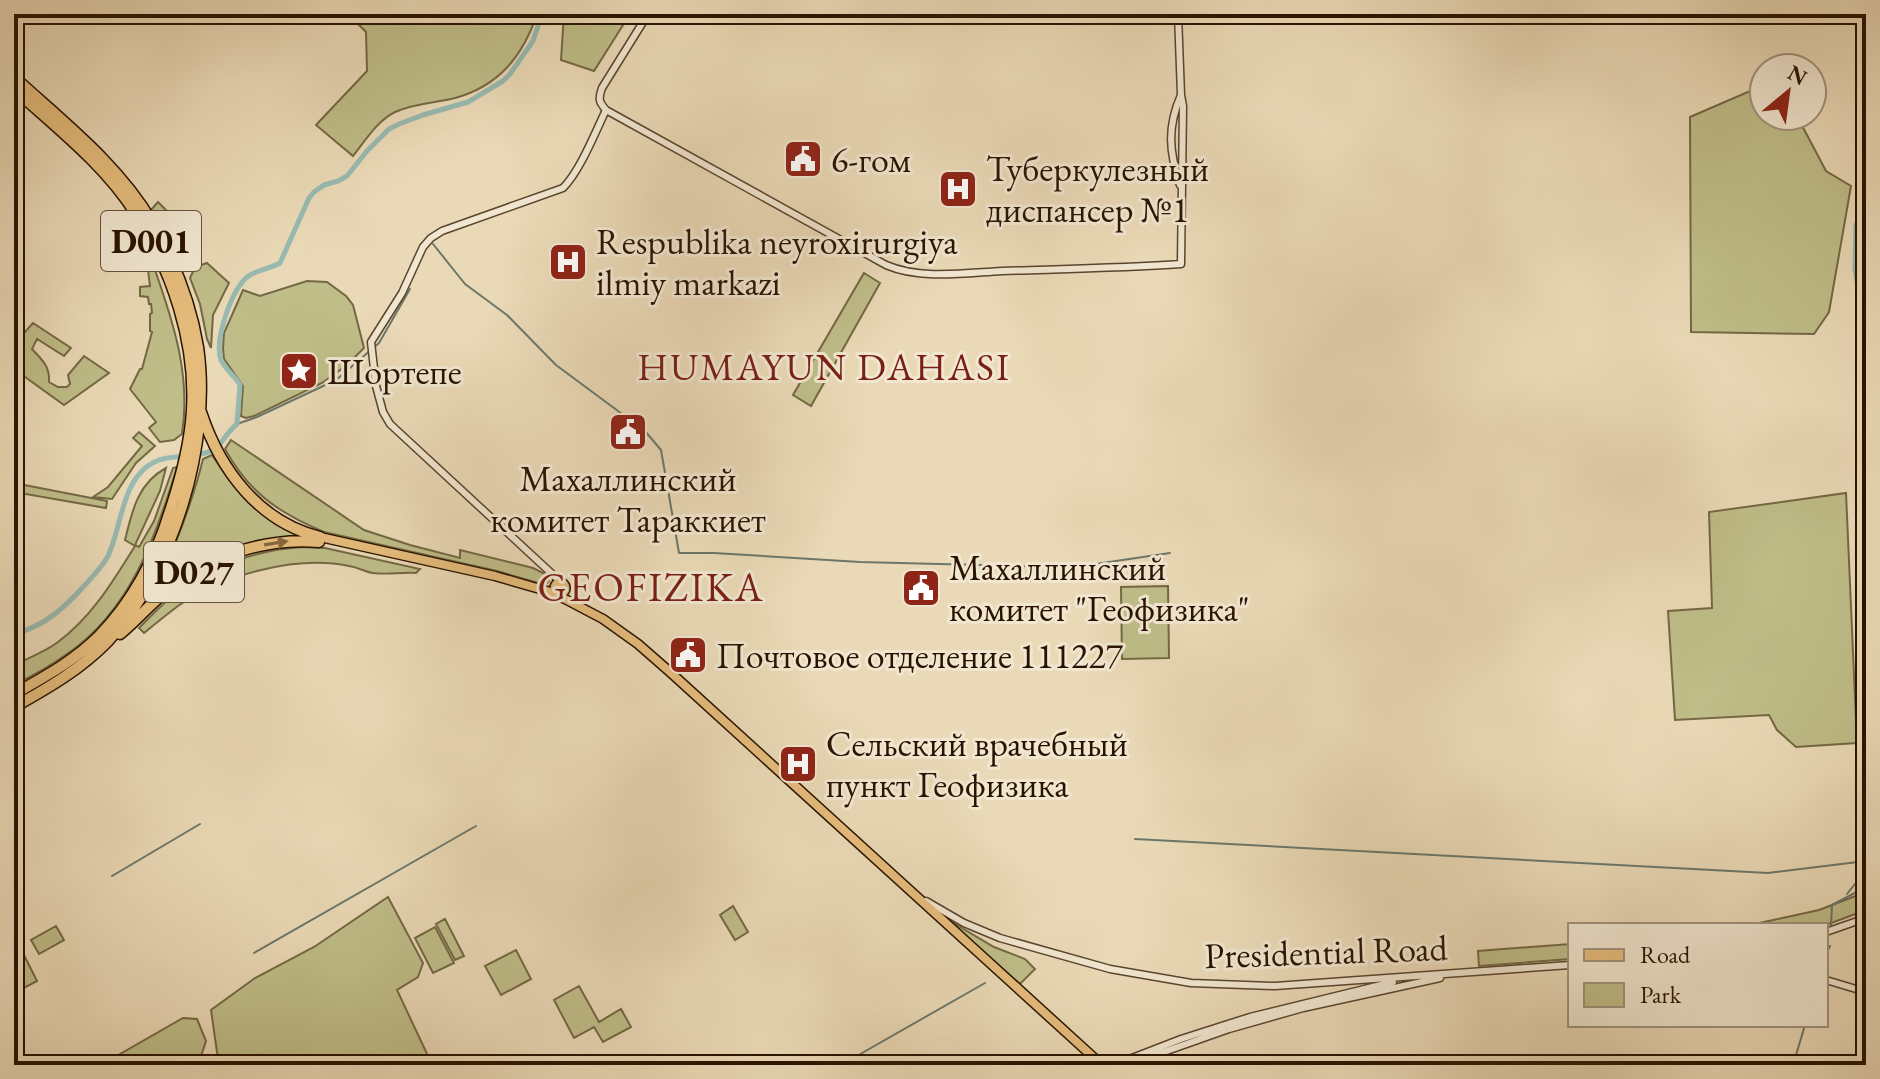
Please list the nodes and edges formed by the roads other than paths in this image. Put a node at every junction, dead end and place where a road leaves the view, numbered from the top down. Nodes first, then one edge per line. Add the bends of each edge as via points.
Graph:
1 (648, 14) edge
2 (1178, 14) edge
3 (14, 77) edge
4 (14, 89) edge
5 (1181, 95) junction
6 (30, 98) junction
7 (606, 110) junction
8 (1182, 191) junction
9 (201, 411) junction
10 (190, 456) junction
11 (320, 539) junction
12 (558, 593) junction
13 (93, 655) junction
14 (14, 694) edge
15 (14, 707) edge
16 (910, 889) junction
17 (1866, 918) edge
18 (1828, 931) edge
19 (1568, 965) edge
20 (1463, 973) junction
21 (1412, 977) junction
22 (1828, 981) edge
23 (1866, 992) edge
24 (1094, 1065) edge
25 (1102, 1065) edge
26 (1114, 1065) edge
27 (1127, 1065) edge

1 - 7 street via 602,88 598,98
2 - 5 street
3 - 6 highway, D001
4 - 6 highway, D001
5 - 8 street
5 - 8 street via 1171,126 1171,154
6 - 9 highway, D001 via 98,153 157,233 194,325
6 - 10 highway, D001 via 109,178 155,248 184,326 191,374
7 - 8 street via 904,271 1181,264
7 - 12 street via 563,188 442,231 427,242 371,348 376,386 390,424 552,574
9 - 10 highway, D001
9 - 11 highway, D027 via 215,449 238,484 285,523
10 - 13 highway, D001 via 174,529 154,576
10 - 14 highway, D001 via 157,547 123,607 77,655
11 - 12 main road, D027
13 -> 11 highway, D027 via 173,586 206,565 255,547
12 - 16 main road, D027 via 629,637
12 - 24 main road, D027 via 653,663
13 - 15 highway, D001
16 - 21 street, Presidential Road via 988,934 1153,977 1250,986
16 - 25 main road
17 - 18 street
19 - 20 street, Presidential Road
20 - 21 street, Presidential Road
20 - 27 street via 1303,1008
21 - 26 street via 1277,1009
22 - 23 street

